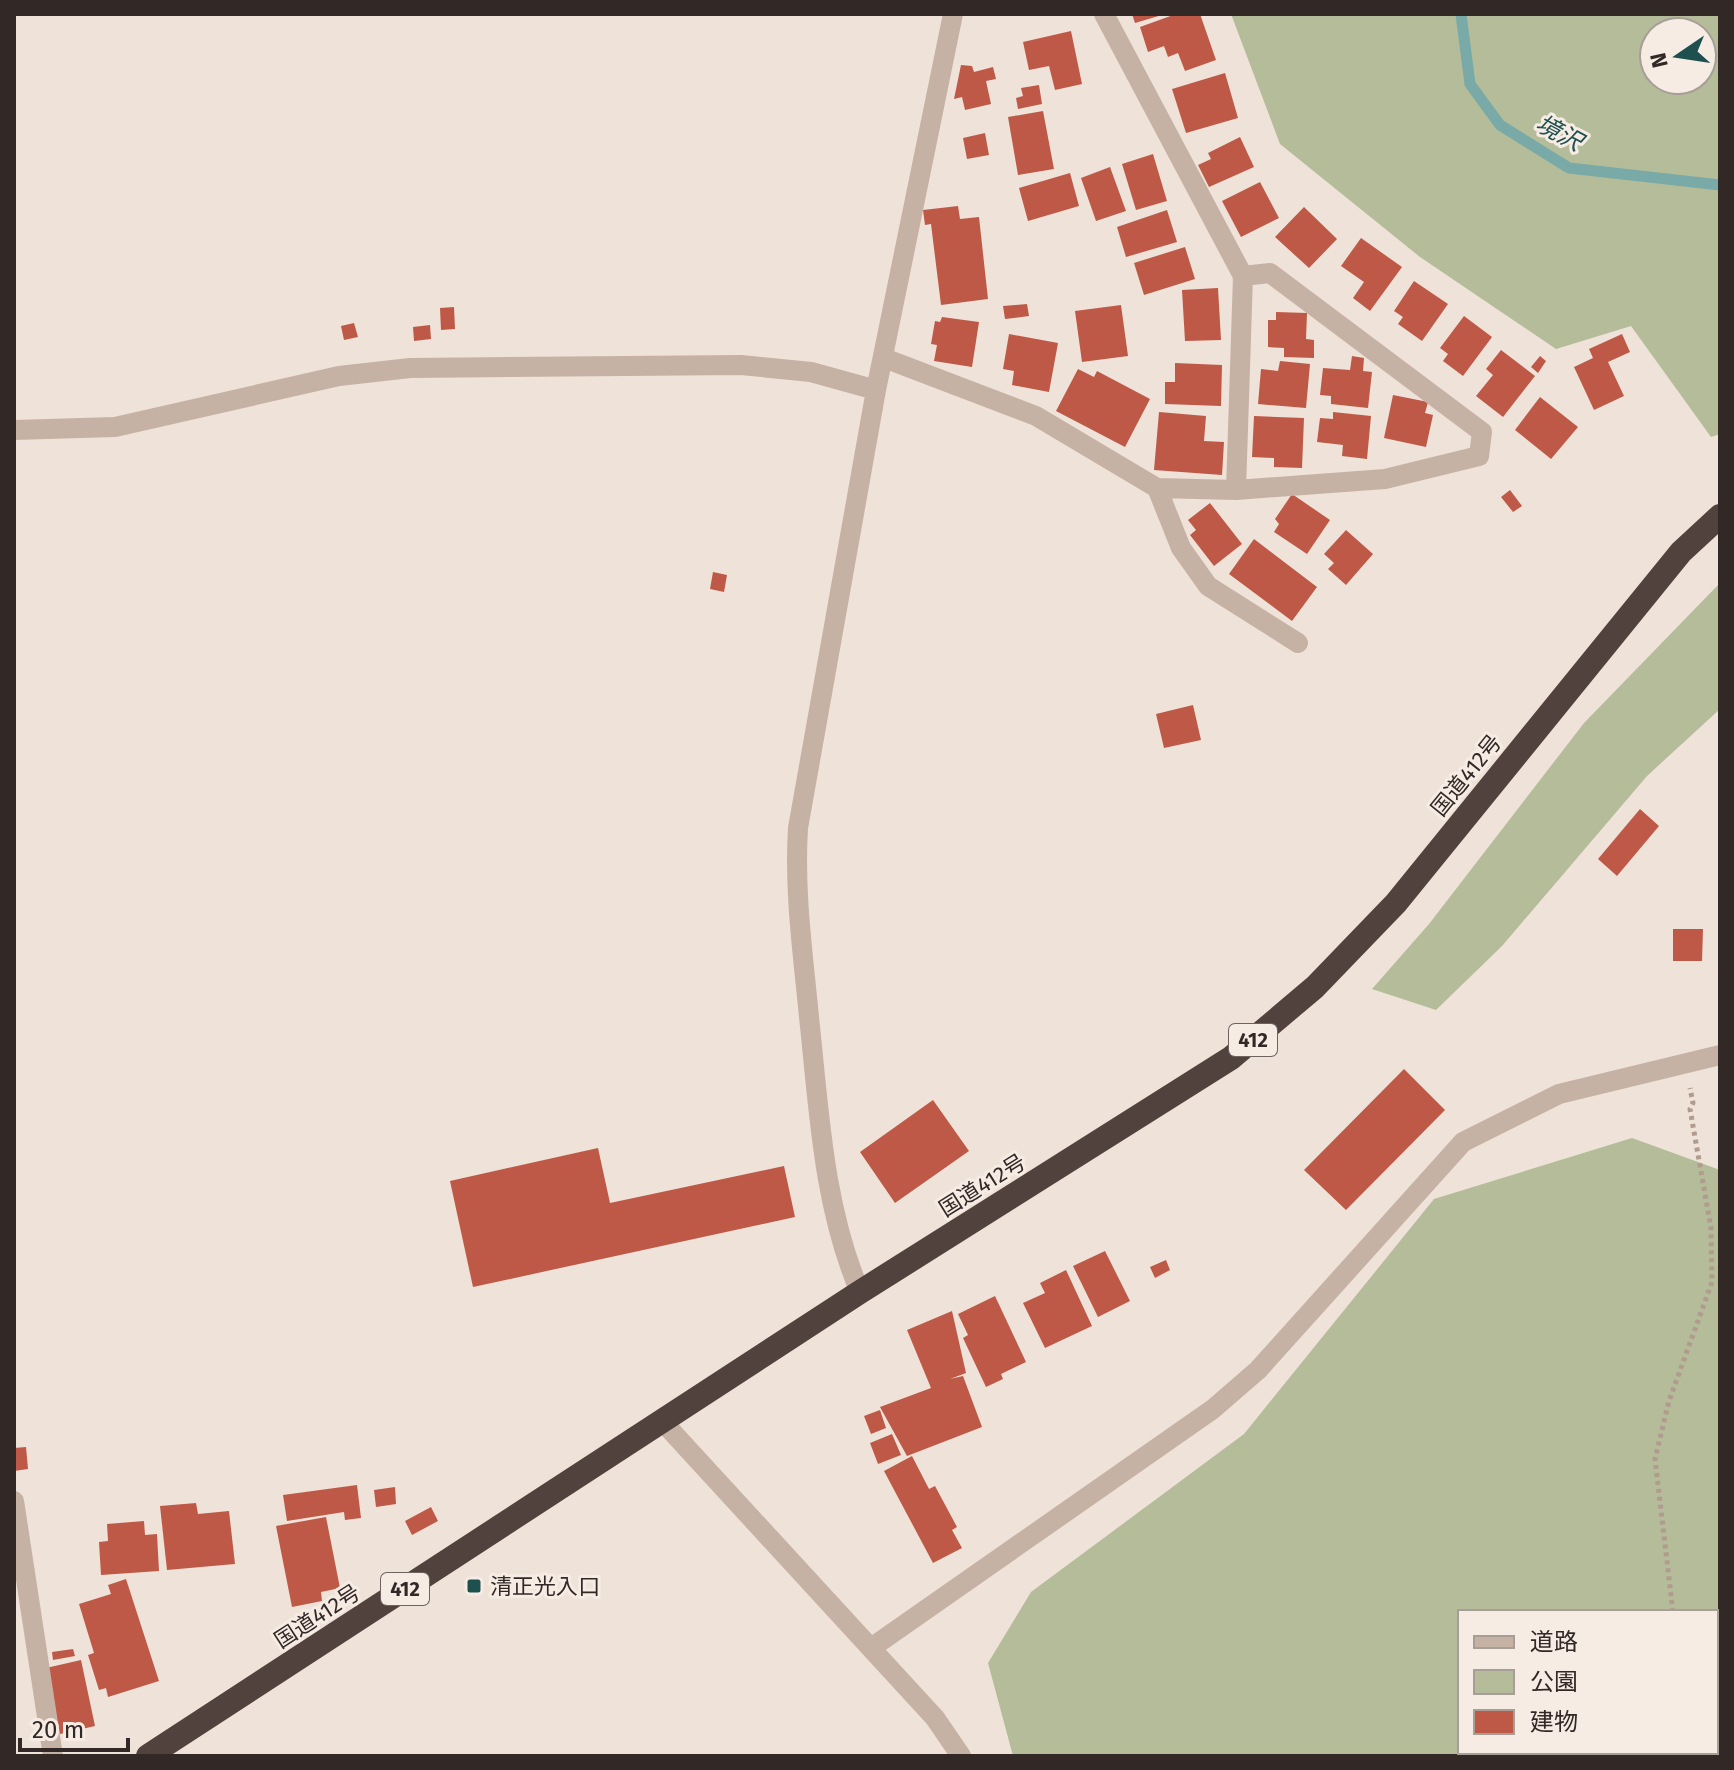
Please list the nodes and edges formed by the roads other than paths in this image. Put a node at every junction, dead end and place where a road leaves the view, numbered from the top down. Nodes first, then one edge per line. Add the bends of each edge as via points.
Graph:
1 (953, 14) edge
2 (1104, 14) edge
3 (1243, 276) junction
4 (884, 358) junction
5 (876, 390) junction
6 (14, 430) edge
7 (1157, 488) junction
8 (1236, 490) junction
9 (1720, 516) edge
10 (1298, 643) dead end
11 (1720, 1055) edge
12 (860, 1292) junction
13 (663, 1422) junction
14 (14, 1501) edge
15 (871, 1648) junction
16 (53, 1756) edge
17 (148, 1756) edge
18 (961, 1756) edge

1 - 4 street
2 - 3 street
3 - 8 street
3 - 8 street via 1270,273 1482,432 1479,456 1385,479
4 - 5 street
4 - 7 street via 1036,416
5 - 6 street via 811,372 741,365 410,368 339,376 115,427
5 - 12 street via 798,828 795,873 830,1186 844,1255
7 - 8 street
7 - 10 street via 1181,548 1208,586
9 - 12 highway, 国道412号 / 412 via 1681,552 1396,903 1315,987 1231,1058
11 - 15 street via 1559,1094 1463,1142 1258,1370 1213,1409
12 - 13 highway, 国道412号 / 412
13 - 15 street
13 - 17 highway, 国道412号 / 412
14 - 16 street
15 - 18 street via 935,1718

